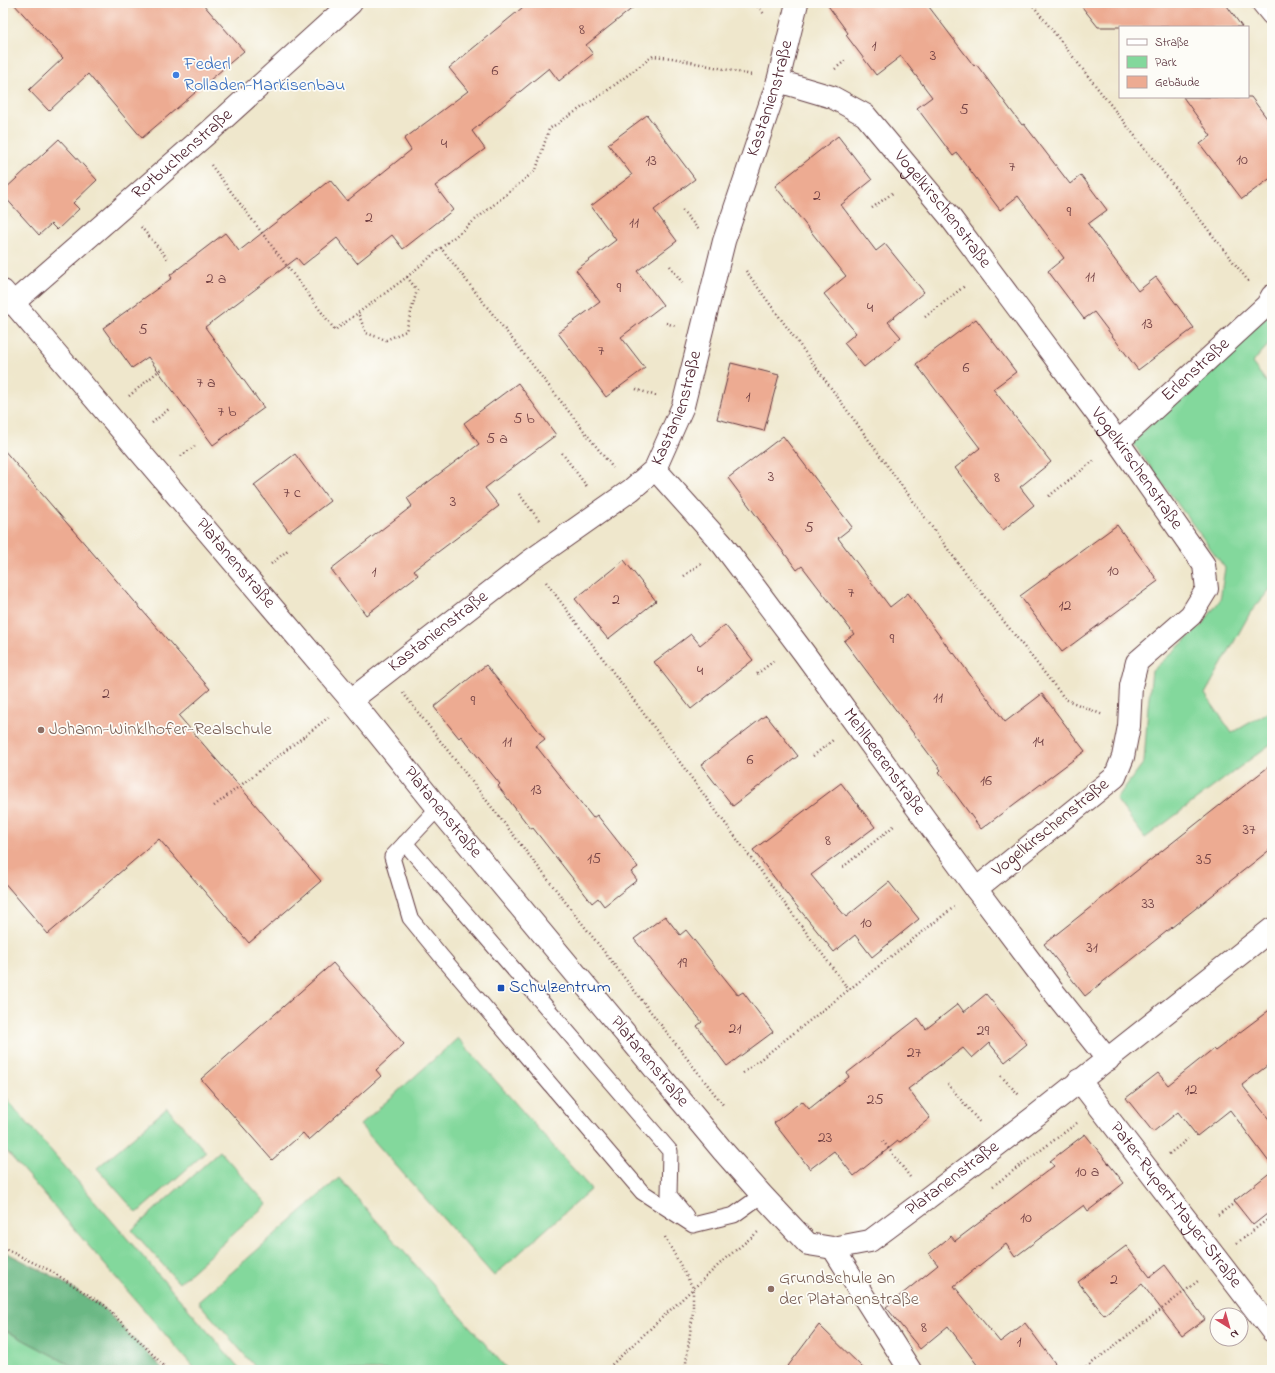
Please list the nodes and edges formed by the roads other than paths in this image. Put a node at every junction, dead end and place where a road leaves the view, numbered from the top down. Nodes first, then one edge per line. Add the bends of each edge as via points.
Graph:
1 (351, 3) edge
2 (797, 3) edge
3 (1263, 3) edge
4 (1272, 14) edge
5 (778, 81) junction
6 (8, 298) edge
7 (1270, 301) edge
8 (1118, 442) junction
9 (655, 469) junction
10 (351, 700) junction
11 (438, 808) junction
12 (405, 843) junction
13 (976, 889) junction
14 (1272, 929) edge
15 (1108, 1060) junction
16 (1079, 1080) junction
17 (762, 1195) junction
18 (693, 1225) junction
19 (833, 1248) junction
20 (1272, 1330) edge
21 (910, 1370) edge

1 - 6 street, Rotbuchenstraße via 123,207
2 - 5 street, Kastanienstraße
3 - 4 street
5 - 8 street, Vogelkirschenstraße via 832,97 865,115 950,216
5 - 9 street, Kastanienstraße via 724,241 683,406
6 - 10 street, Platanenstraße
7 - 8 street, Erlenstraße
8 - 13 street, Vogelkirschenstraße via 1204,565 1207,589 1191,615 1137,662 1131,686 1124,757 1115,776
9 - 10 street, Kastanienstraße via 631,490 530,561
9 - 13 street, Mehlbeerenstraße via 723,545
10 - 11 street, Platanenstraße
11 - 12 lane
11 - 17 street, Platanenstraße
12 - 18 lane via 670,1151 669,1195
12 - 18 lane via 392,857 410,918 642,1192
13 - 15 street, Mehlbeerenstraße
14 - 15 street, Platanenstraße
15 - 16 street, Platanenstraße
16 - 19 street, Platanenstraße via 870,1241
16 - 20 street, Pater-Rupert-Mayer-Straße
17 - 18 lane via 734,1215
17 - 19 street, Platanenstraße via 808,1244
19 - 21 street

